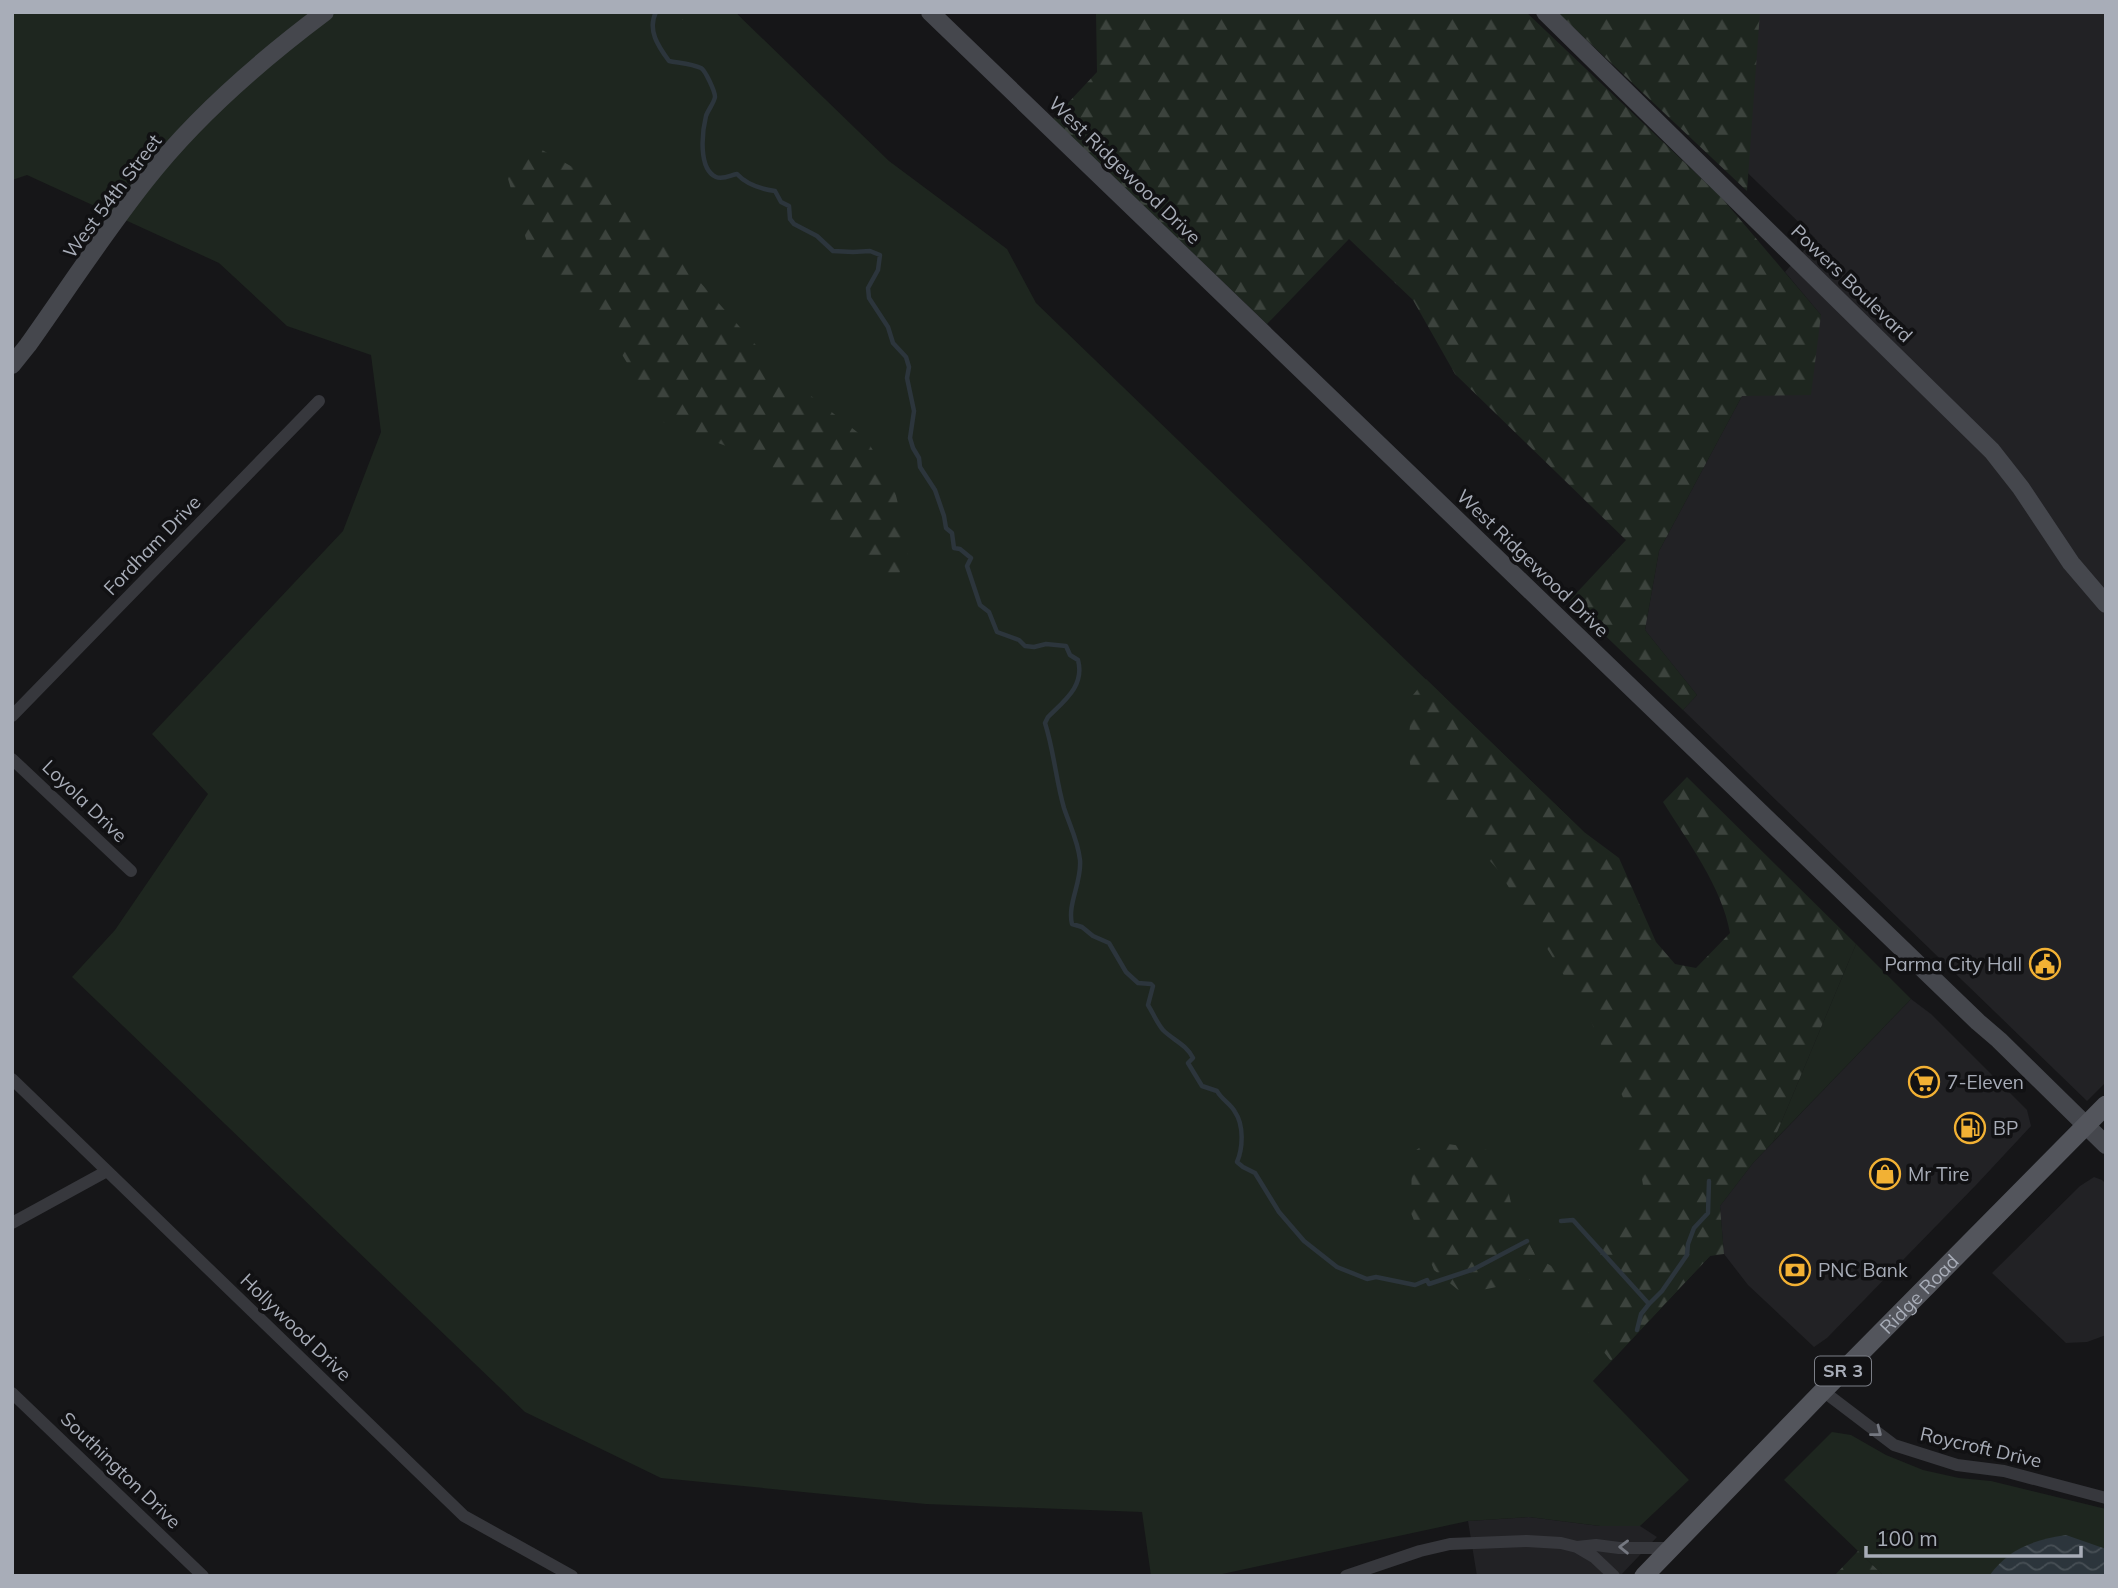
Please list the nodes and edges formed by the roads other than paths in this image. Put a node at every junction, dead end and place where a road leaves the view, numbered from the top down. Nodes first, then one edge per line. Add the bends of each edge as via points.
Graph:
1 (325, 12) edge
2 (930, 12) edge
3 (1545, 12) edge
4 (12, 365) edge
5 (318, 401) dead end
6 (2106, 604) edge
7 (12, 716) edge
8 (12, 759) edge
9 (131, 871) dead end
10 (12, 1079) edge
11 (2106, 1105) edge
12 (2085, 1126) junction
13 (2106, 1145) edge
14 (107, 1171) junction
15 (12, 1223) edge
16 (1823, 1391) junction
17 (12, 1393) edge
18 (2106, 1498) edge
19 (1577, 1547) junction
20 (1672, 1548) junction
21 (203, 1576) edge
22 (572, 1576) edge
23 (1346, 1576) edge
24 (1614, 1576) edge
25 (1644, 1576) edge

1 - 4 main road, West 54th Street via 234,87 146,178
2 - 12 main road, West Ridgewood Drive
3 - 6 main road, Powers Boulevard via 1992,451 2071,563
5 - 7 street, Fordham Drive
8 - 9 street, Loyola Drive
10 - 14 street, Hollywood Drive
11 - 12 main road, Ridge Road / SR 3
12 - 13 main road, West Ridgewood Drive
12 - 16 main road, Ridge Road / SR 3
14 - 15 street
14 - 22 street, Hollywood Drive via 464,1516
16 -> 18 street, Roycroft Drive via 1894,1445 1956,1465 2004,1471
16 - 20 main road, Ridge Road / SR 3
17 - 21 street, Southington Drive
20 -> 19 street
19 - 23 street via 1527,1541 1450,1544
19 - 24 street
20 - 25 main road, Ridge Road / SR 3

